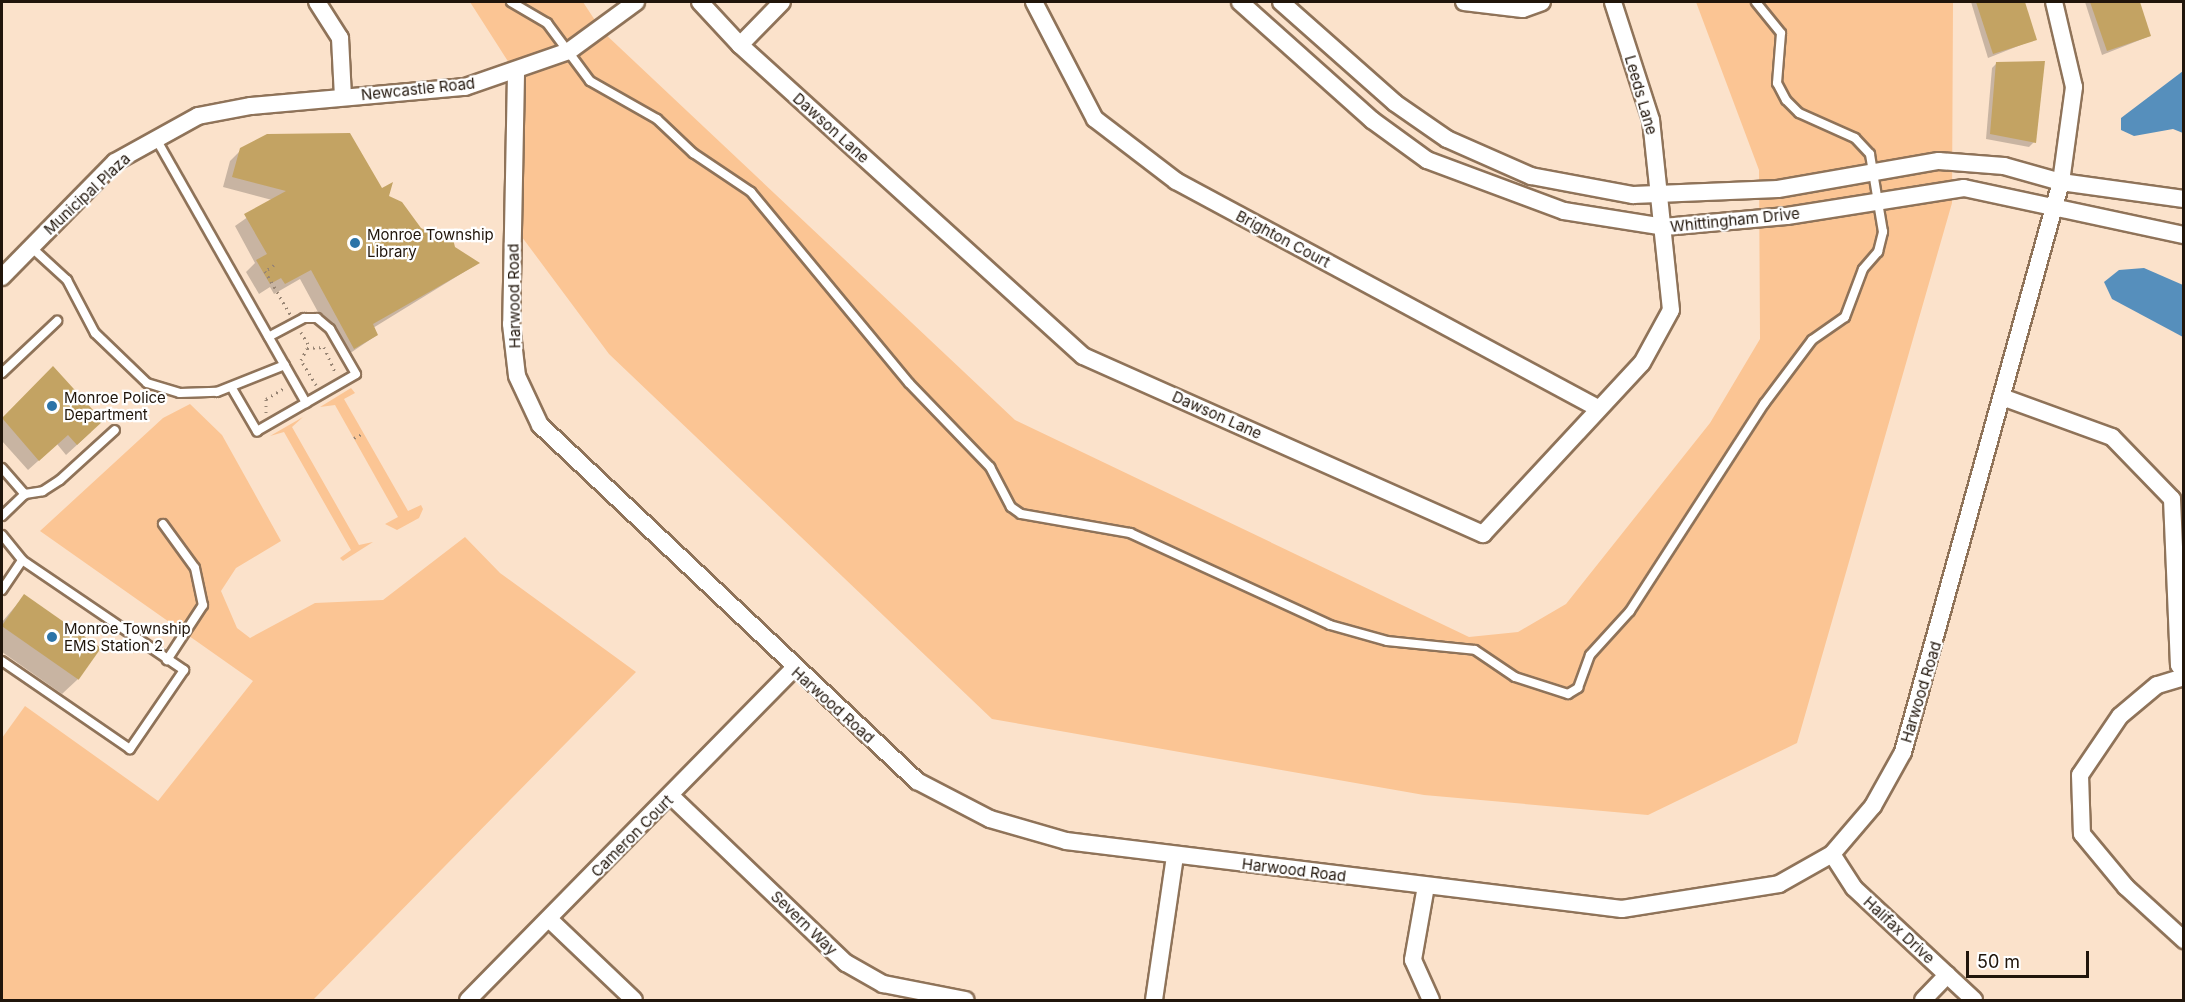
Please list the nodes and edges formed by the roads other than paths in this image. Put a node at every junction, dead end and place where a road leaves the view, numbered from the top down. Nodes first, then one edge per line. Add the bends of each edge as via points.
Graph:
1 (511, 2) edge
2 (636, 2) edge
3 (700, 2) edge
4 (782, 2) edge
5 (1035, 2) edge
6 (1240, 2) edge
7 (1281, 2) edge
8 (1464, 2) edge
9 (1542, 2) edge
10 (1612, 2) edge
11 (1756, 2) edge
12 (2054, 2) edge
13 (324, 4) edge
14 (740, 45) junction
15 (567, 52) junction
16 (516, 74) junction
17 (343, 97) junction
18 (250, 106) joint
19 (154, 136) junction
20 (1872, 170) junction
21 (2061, 182) junction
22 (1662, 194) junction
23 (2184, 199) edge
24 (1876, 201) junction
25 (2054, 209) junction
26 (1664, 227) junction
27 (2184, 235) edge
28 (31, 247) junction
29 (2, 277) edge
30 (57, 321) dead end
31 (269, 337) junction
32 (285, 365) junction
33 (2, 373) edge
34 (233, 390) junction
35 (2001, 397) junction
36 (306, 403) junction
37 (1597, 408) junction
38 (115, 430) dead end
39 (2, 468) edge
40 (25, 494) junction
41 (2, 516) edge
42 (163, 524) dead end
43 (2, 535) edge
44 (22, 560) junction
45 (2, 590) edge
46 (167, 660) junction
47 (2, 661) edge
48 (793, 669) junction
49 (2184, 672) edge
50 (2184, 677) edge
51 (671, 796) junction
52 (1832, 854) junction
53 (1175, 856) junction
54 (1426, 886) junction
55 (549, 920) junction
56 (2184, 940) edge
57 (1947, 975) junction
58 (468, 1000) edge
59 (634, 1000) edge
60 (965, 1000) edge
61 (1154, 1000) edge
62 (1431, 1000) edge
63 (1923, 1000) edge
64 (1974, 1000) edge

1 - 15 lane via 547,23
2 - 15 street, Newcastle Road
3 - 14 street, Dawson Lane
4 - 14 street
5 - 37 street, Brighton Court via 1095,119 1176,181
6 - 26 street, Whittingham Drive via 1372,120 1427,160 1564,211
7 - 22 street, Whittingham Drive via 1395,103 1447,140 1532,176 1633,195
8 - 9 street via 1523,9
10 - 22 street, Leeds Lane via 1651,120
11 - 20 lane via 1781,33 1777,83 1786,100 1799,112 1855,138 1870,154
12 - 21 street, Harwood Road via 2074,87
13 - 17 street via 340,38
14 - 37 street, Dawson Lane via 1083,356 1483,534
15 - 16 street, Newcastle Road
15 - 24 lane via 590,81 657,119 693,153 751,192 909,383 990,467 1011,507 1021,514 1130,533 1330,625 1388,640 1475,650 1515,677 1562,693 1578,688 1590,655 1630,611 1770,395 1812,340 1838,325 1852,307 1863,269 1881,242
16 - 17 street, Newcastle Road via 465,87
16 - 48 street, Harwood Road via 511,324 517,376 540,425
17 - 18 street, Newcastle Road
18 - 19 street, Municipal Plaza via 198,116
19 - 28 street, Municipal Plaza via 115,162
19 - 31 lane
20 - 21 street, Whittingham Drive via 1939,161 2004,166
20 - 22 street, Whittingham Drive via 1778,189
20 - 24 lane
21 - 23 street, Whittingham Drive
21 - 25 street, Harwood Road
22 - 26 street, Leeds Lane
24 - 25 street, Whittingham Drive via 1964,188
24 - 26 street, Whittingham Drive
25 - 27 street, Whittingham Drive
25 - 35 street, Harwood Road
26 - 37 street, Dawson Lane via 1671,310 1642,363
28 - 29 street, Municipal Plaza
28 - 34 lane via 68,280 95,333 147,383 180,393
30 - 33 lane
31 - 32 lane
31 - 36 lane via 309,317 324,322 356,374
32 - 34 lane
32 - 36 lane
34 - 36 lane via 257,431
35 - 49 street via 2112,437 2172,499 2179,665
35 - 52 street, Harwood Road via 1903,752 1873,806
38 - 40 lane via 60,480 44,491
39 - 40 lane
40 - 41 lane
42 - 46 lane via 195,568 204,605
43 - 44 lane
44 - 45 lane
44 - 46 lane
46 - 47 lane via 183,670 130,749
48 - 51 street, Cameron Court
48 - 53 street, Harwood Road via 917,781 990,819 1066,841
50 - 56 street via 2157,685 2120,716 2080,775 2082,834 2126,887
51 - 55 street, Cameron Court
51 - 60 street, Severn Way via 846,963 883,984
52 - 54 street, Harwood Road via 1779,884 1622,909
52 - 57 street, Halifax Drive via 1854,888
53 - 54 street, Harwood Road
53 - 61 street
54 - 62 street via 1413,960
55 - 58 street, Cameron Court
55 - 59 street
57 - 63 street
57 - 64 street, Halifax Drive

